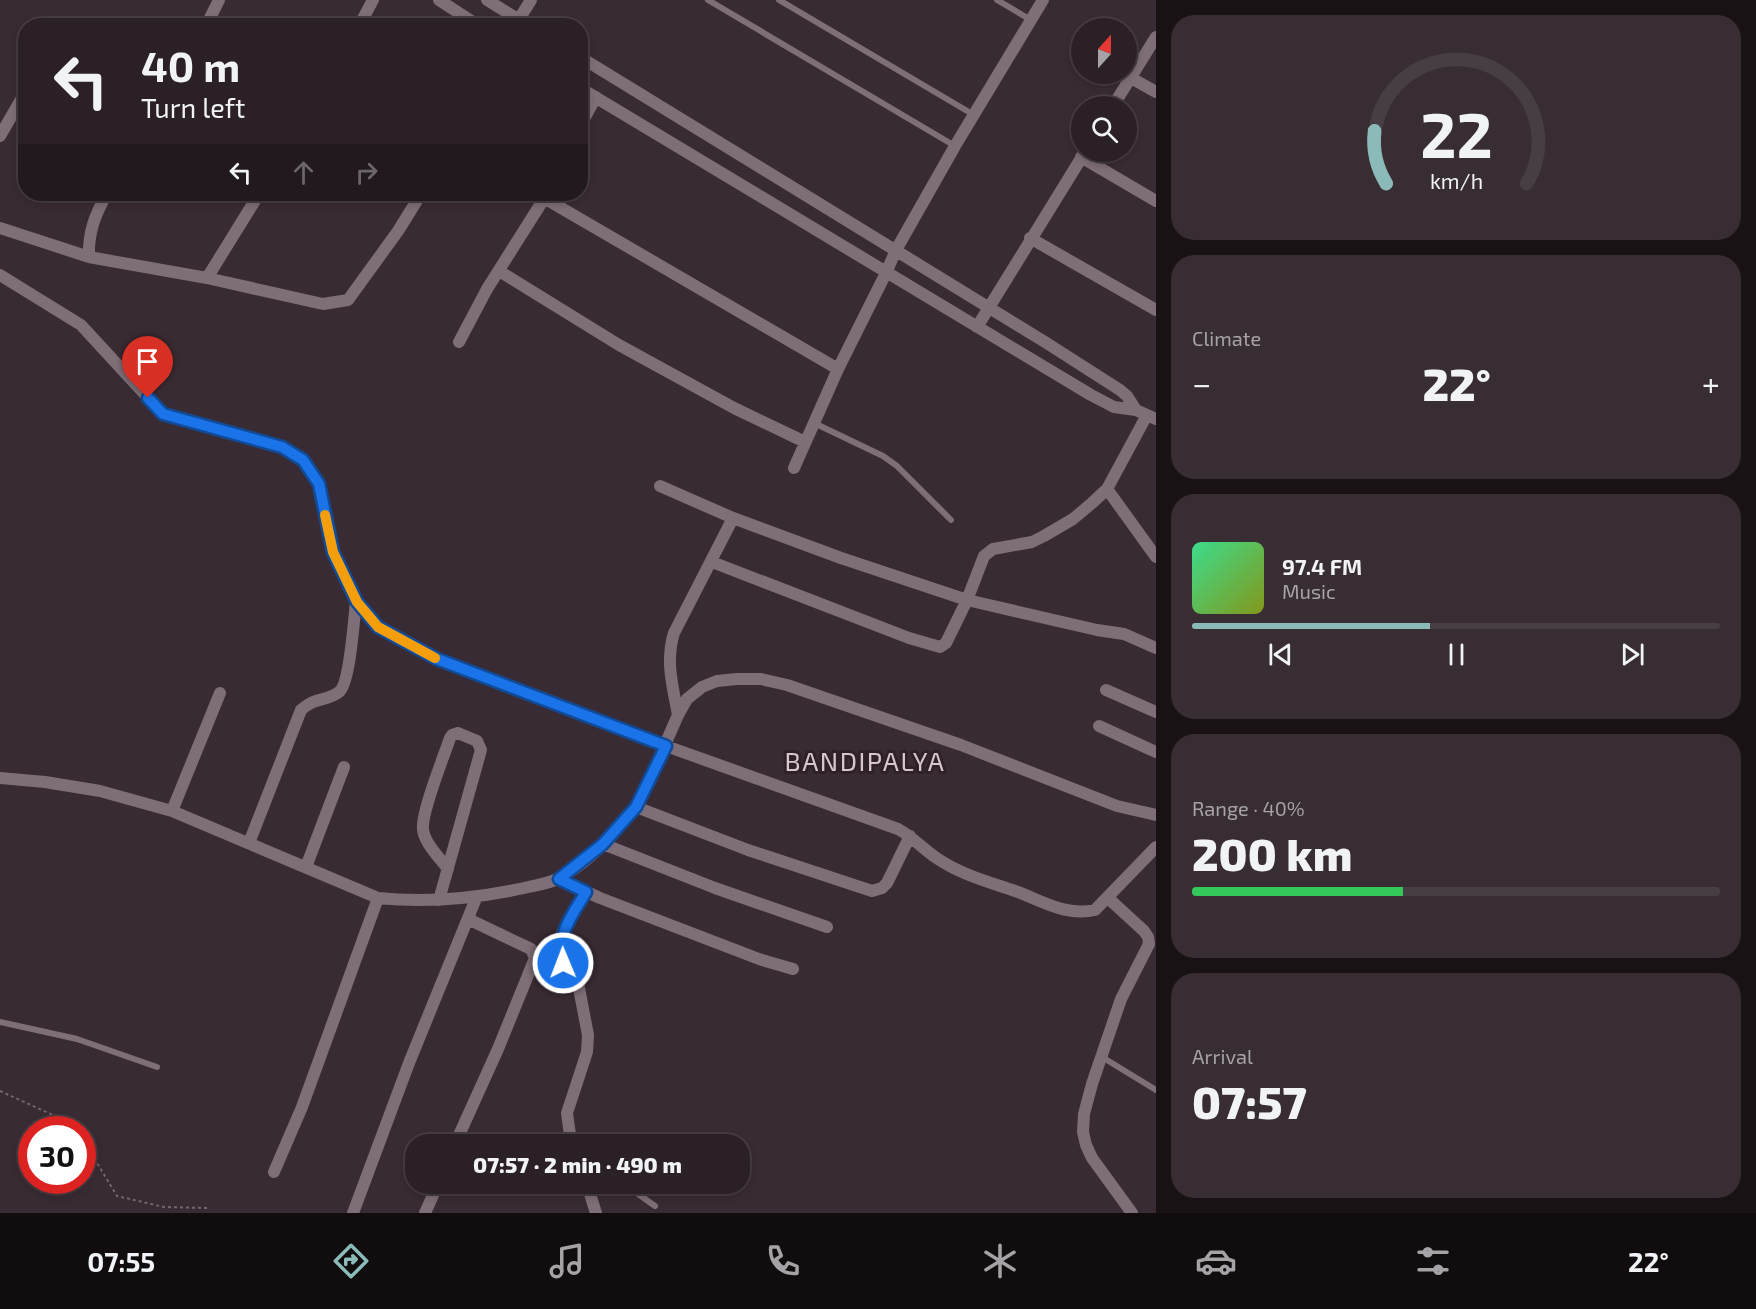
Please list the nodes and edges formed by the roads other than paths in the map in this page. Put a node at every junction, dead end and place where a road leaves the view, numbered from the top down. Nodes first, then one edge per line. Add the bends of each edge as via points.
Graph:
1 (219, 0) edge
2 (373, 0) edge
3 (439, 0) edge
4 (487, 0) edge
5 (531, 0) edge
6 (708, 0) edge
7 (779, 0) edge
8 (997, 0) edge
9 (1043, 0) edge
10 (210, 18) edge
11 (363, 18) edge
12 (467, 18) edge
13 (512, 18) edge
14 (524, 18) edge
15 (1031, 20) junction
16 (1156, 37) edge
17 (588, 62) edge
18 (1137, 68) edge
19 (1137, 81) edge
20 (588, 92) edge
21 (1156, 92) edge
22 (596, 97) junction
23 (18, 105) edge
24 (588, 112) edge
25 (974, 115) junction
26 (0, 136) edge
27 (955, 146) junction
28 (1078, 162) edge
29 (1095, 162) edge
30 (104, 201) edge
31 (255, 201) edge
32 (417, 201) edge
33 (543, 201) edge
34 (554, 201) edge
35 (1156, 201) edge
36 (0, 228) edge
37 (1030, 238) junction
38 (896, 250) junction
39 (89, 257) junction
40 (499, 271) junction
41 (886, 273) junction
42 (0, 275) edge
43 (207, 278) junction
44 (989, 308) junction
45 (1156, 310) edge
46 (977, 327) junction
47 (459, 342) dead end
48 (838, 369) junction
49 (1147, 415) edge
50 (814, 423) junction
51 (805, 442) junction
52 (794, 468) dead end
53 (660, 486) dead end
54 (1107, 489) junction
55 (733, 518) junction
56 (951, 520) dead end
57 (1156, 557) edge
58 (712, 562) junction
59 (966, 600) junction
60 (357, 602) junction
61 (1156, 648) edge
62 (1106, 690) dead end
63 (220, 693) dead end
64 (1156, 712) edge
65 (678, 715) junction
66 (1098, 726) dead end
67 (666, 746) junction
68 (1156, 753) edge
69 (344, 767) dead end
70 (0, 778) edge
71 (636, 807) junction
72 (172, 811) junction
73 (1156, 815) edge
74 (910, 836) junction
75 (249, 843) junction
76 (603, 844) junction
77 (1156, 847) edge
78 (306, 867) junction
79 (448, 870) junction
80 (559, 879) junction
81 (586, 892) junction
82 (477, 896) junction
83 (378, 898) junction
84 (1108, 898) junction
85 (439, 900) junction
86 (468, 919) junction
87 (827, 927) dead end
88 (793, 969) dead end
89 (0, 1022) edge
90 (1101, 1057) junction
91 (157, 1067) dead end
92 (1156, 1090) edge
93 (460, 1134) edge
94 (570, 1134) edge
95 (274, 1172) dead end
96 (434, 1194) edge
97 (590, 1194) edge
98 (638, 1194) edge
99 (655, 1206) dead end
100 (353, 1213) edge
101 (425, 1213) edge
102 (596, 1213) edge
103 (1132, 1213) edge

1 - 10 street
2 - 11 street
3 - 12 street
4 - 13 street
5 - 14 street
6 - 27 lane
7 - 25 lane
8 - 15 lane
9 - 15 street
15 - 25 street
16 - 18 street
17 - 38 street
19 - 21 street
20 - 22 street
22 - 24 street
22 - 41 street
23 - 26 street
25 - 27 street
27 - 38 street
28 - 37 street
29 - 35 street
30 - 39 street via 92,224
31 - 43 street
32 - 43 street via 348,300 323,304
33 - 40 street
34 - 48 street
36 - 39 street
37 - 44 street
37 - 45 street
38 - 41 street
38 - 44 street
39 - 43 street
40 - 47 street
40 - 51 street via 619,345
41 - 46 street
41 - 48 street
42 - 60 street via 81,325 163,414 282,447 303,460 319,484 333,552
44 - 46 street
44 - 49 street via 1120,390
46 - 49 street via 1114,407
48 - 50 street
49 - 54 street
50 - 51 street
50 - 56 lane via 883,456
51 - 52 street
53 - 55 street
54 - 57 street
54 - 59 street via 1072,519 1044,536 988,551
55 - 58 street
55 - 59 street
58 - 59 street via 935,647 946,643
58 - 65 street via 669,649
59 - 61 street via 1124,634
60 - 67 street via 378,627 437,659
60 - 75 street via 347,678 341,692 310,701 301,710
62 - 64 street
63 - 72 street
65 - 67 street
65 - 73 street via 687,699 702,687 717,681 760,679 960,745 1117,806
66 - 68 street
67 - 71 street
67 - 74 street
69 - 78 street
70 - 72 street via 100,791
71 - 74 street via 872,891 887,883
71 - 76 street
72 - 75 street
74 - 84 street via 938,859 972,877 1054,907 1086,912 1095,910
75 - 78 street
76 - 80 street
76 - 87 street
77 - 84 street
78 - 83 street
79 - 79 street via 481,750 477,741 458,733 450,738 423,829
79 - 85 street
80 - 81 street
80 - 82 street
81 - 88 street
81 - 94 street via 562,933 560,944 563,963 578,983 588,1035 579,1082 567,1113
82 - 85 street
82 - 86 street
83 - 85 street
83 - 95 street via 302,1107
84 - 90 street via 1144,931 1149,944 1120,999
86 - 93 street via 531,949 535,958
86 - 100 street
89 - 91 lane via 77,1039
90 - 92 lane
90 - 103 street via 1084,1114 1084,1138 1092,1158
96 - 101 street
97 - 102 street
98 - 99 lane

